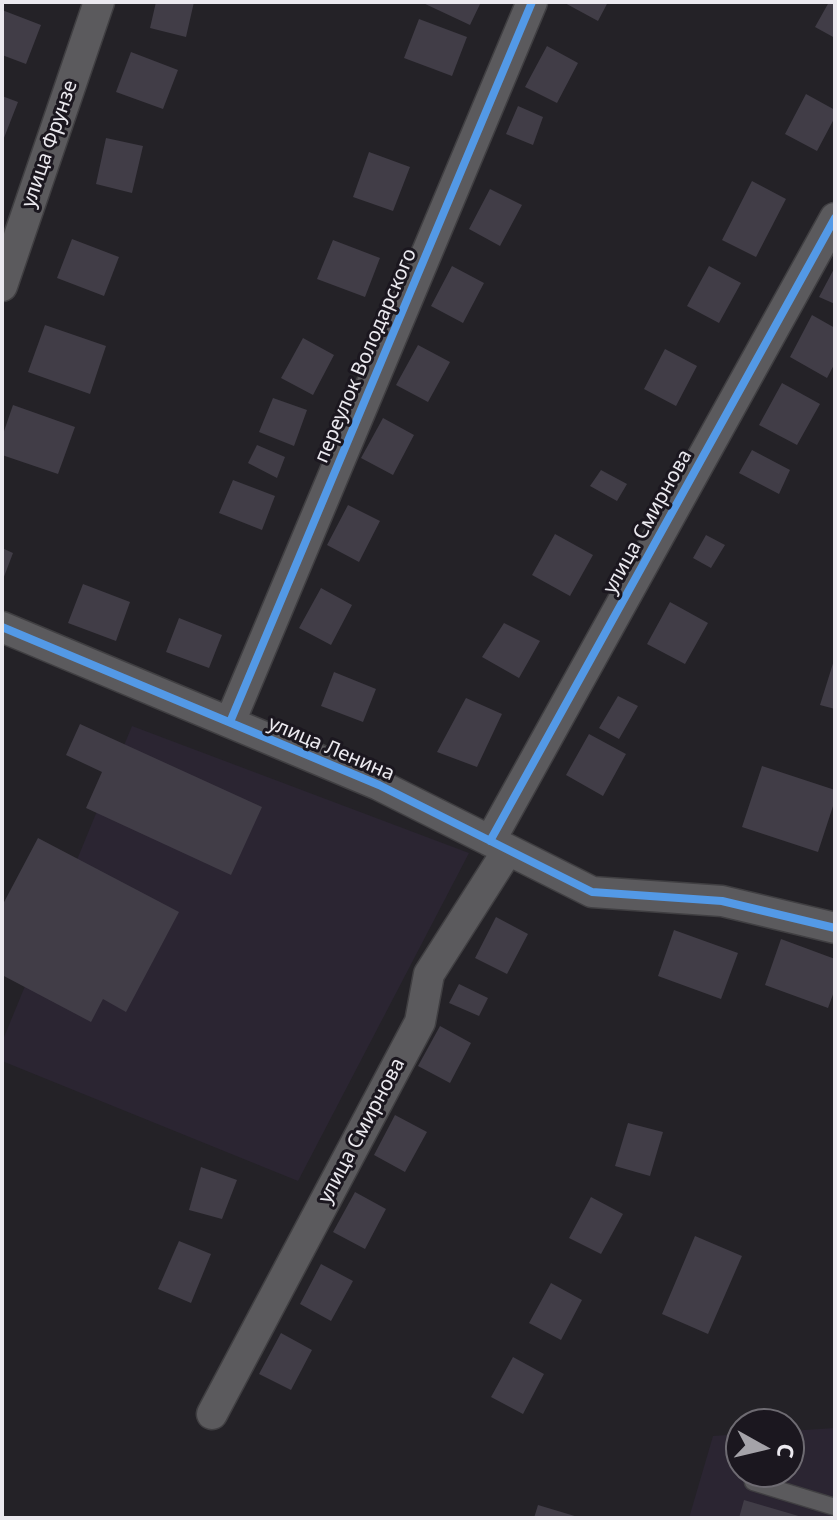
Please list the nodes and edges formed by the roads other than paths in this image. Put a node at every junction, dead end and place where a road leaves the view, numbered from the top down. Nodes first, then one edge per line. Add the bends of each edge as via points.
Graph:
1 (99, 2) edge
2 (532, 2) edge
3 (835, 218) edge
4 (2, 286) edge
5 (2, 627) edge
6 (230, 722) junction
7 (499, 845) junction
8 (835, 928) edge
9 (212, 1414) dead end
10 (773, 1488) edge
11 (835, 1507) edge

1 - 4 street, улица Фрунзе
2 - 6 street, переулок Володарского
3 - 7 street, улица Смирнова
5 - 6 street, улица Ленина
6 - 7 street, улица Ленина via 379,785
7 - 8 street, улица Ленина via 592,892 722,901
7 - 9 street, улица Смирнова via 429,974 420,1022
10 - 11 lane

